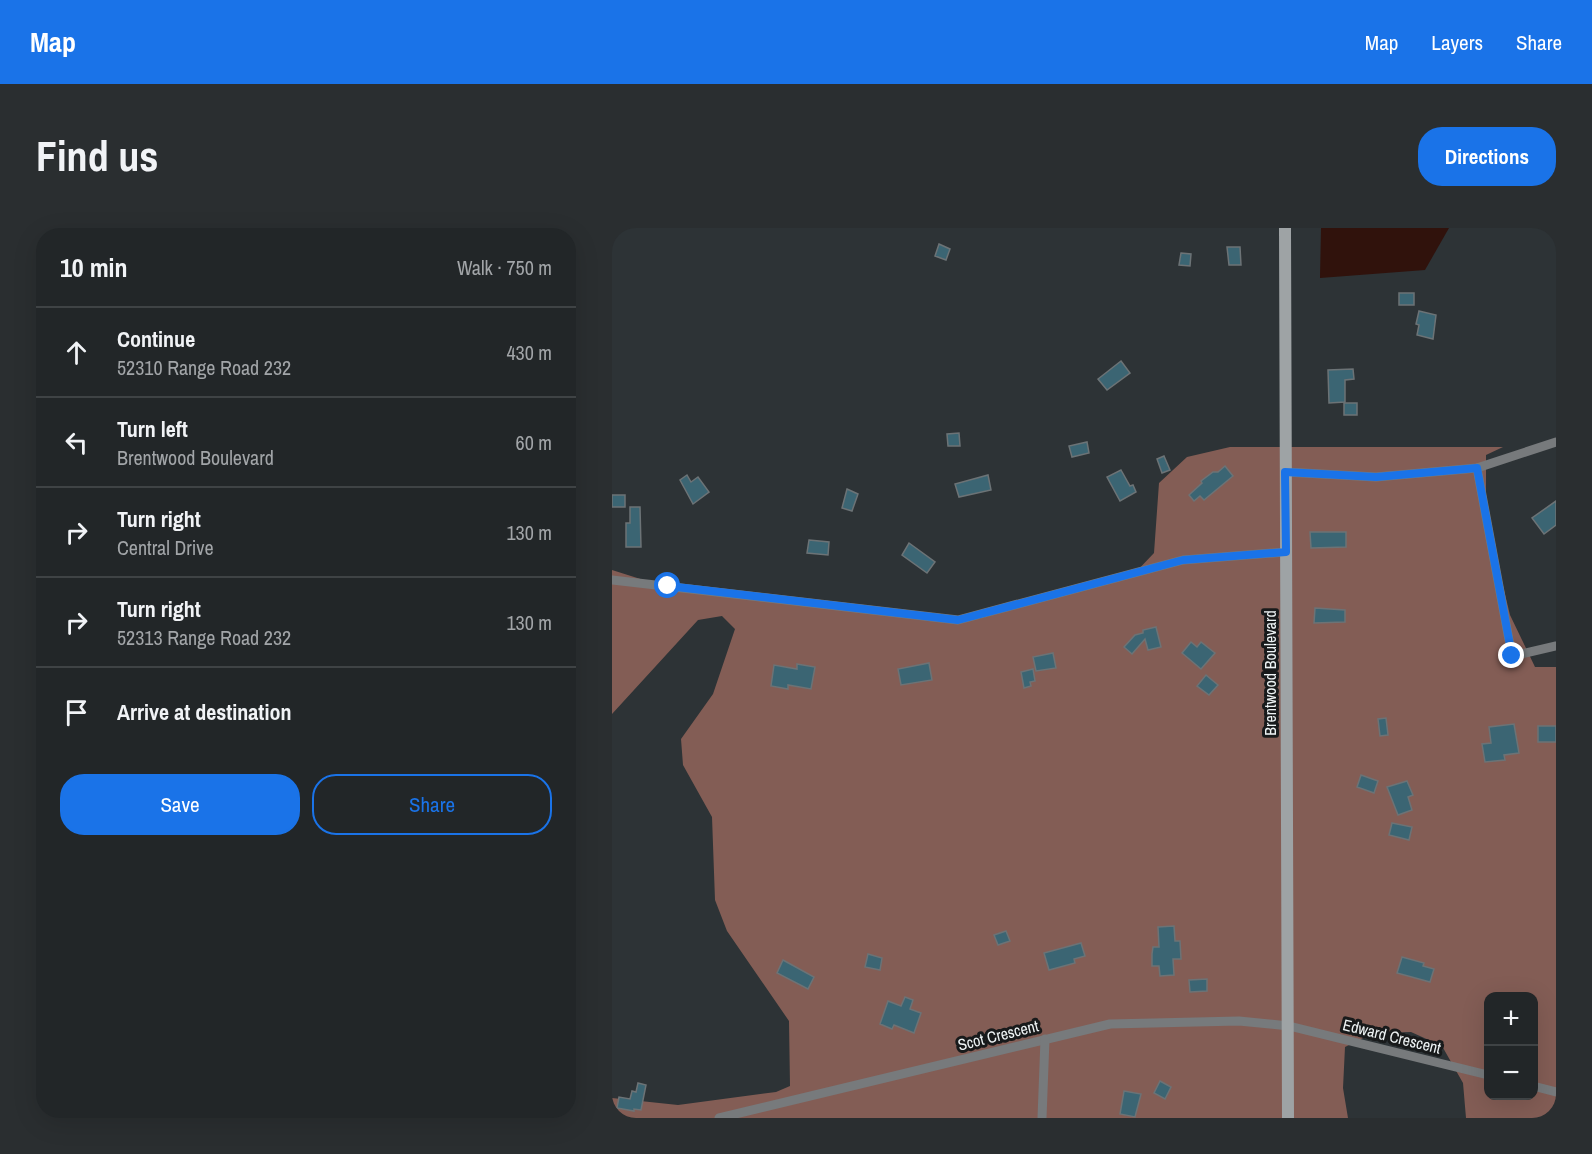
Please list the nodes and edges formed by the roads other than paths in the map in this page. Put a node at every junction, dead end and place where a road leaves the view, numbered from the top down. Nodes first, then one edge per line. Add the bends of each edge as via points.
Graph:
1 (1285, 228) edge
2 (1556, 442) edge
3 (1477, 468) junction
4 (1285, 472) junction
5 (1286, 552) junction
6 (612, 580) edge
7 (1556, 646) edge
8 (1288, 1026) junction
9 (1045, 1039) junction
10 (1484, 1074) edge
11 (1538, 1087) edge
12 (1556, 1092) edge
13 (719, 1118) edge
14 (1042, 1118) edge
15 (1288, 1118) edge

1 - 4 street, Brentwood Boulevard
2 - 3 street
3 - 4 street via 1376,477
3 - 7 street via 1512,656
4 - 5 street, Brentwood Boulevard
5 - 6 street via 1183,560 958,620
5 - 8 street, Brentwood Boulevard
8 - 9 street, Scot Crescent via 1239,1021 1110,1024
8 - 10 street, Edward Crescent
8 - 15 street, Brentwood Boulevard
9 - 13 street, Scot Crescent
9 - 14 street
11 - 12 street

